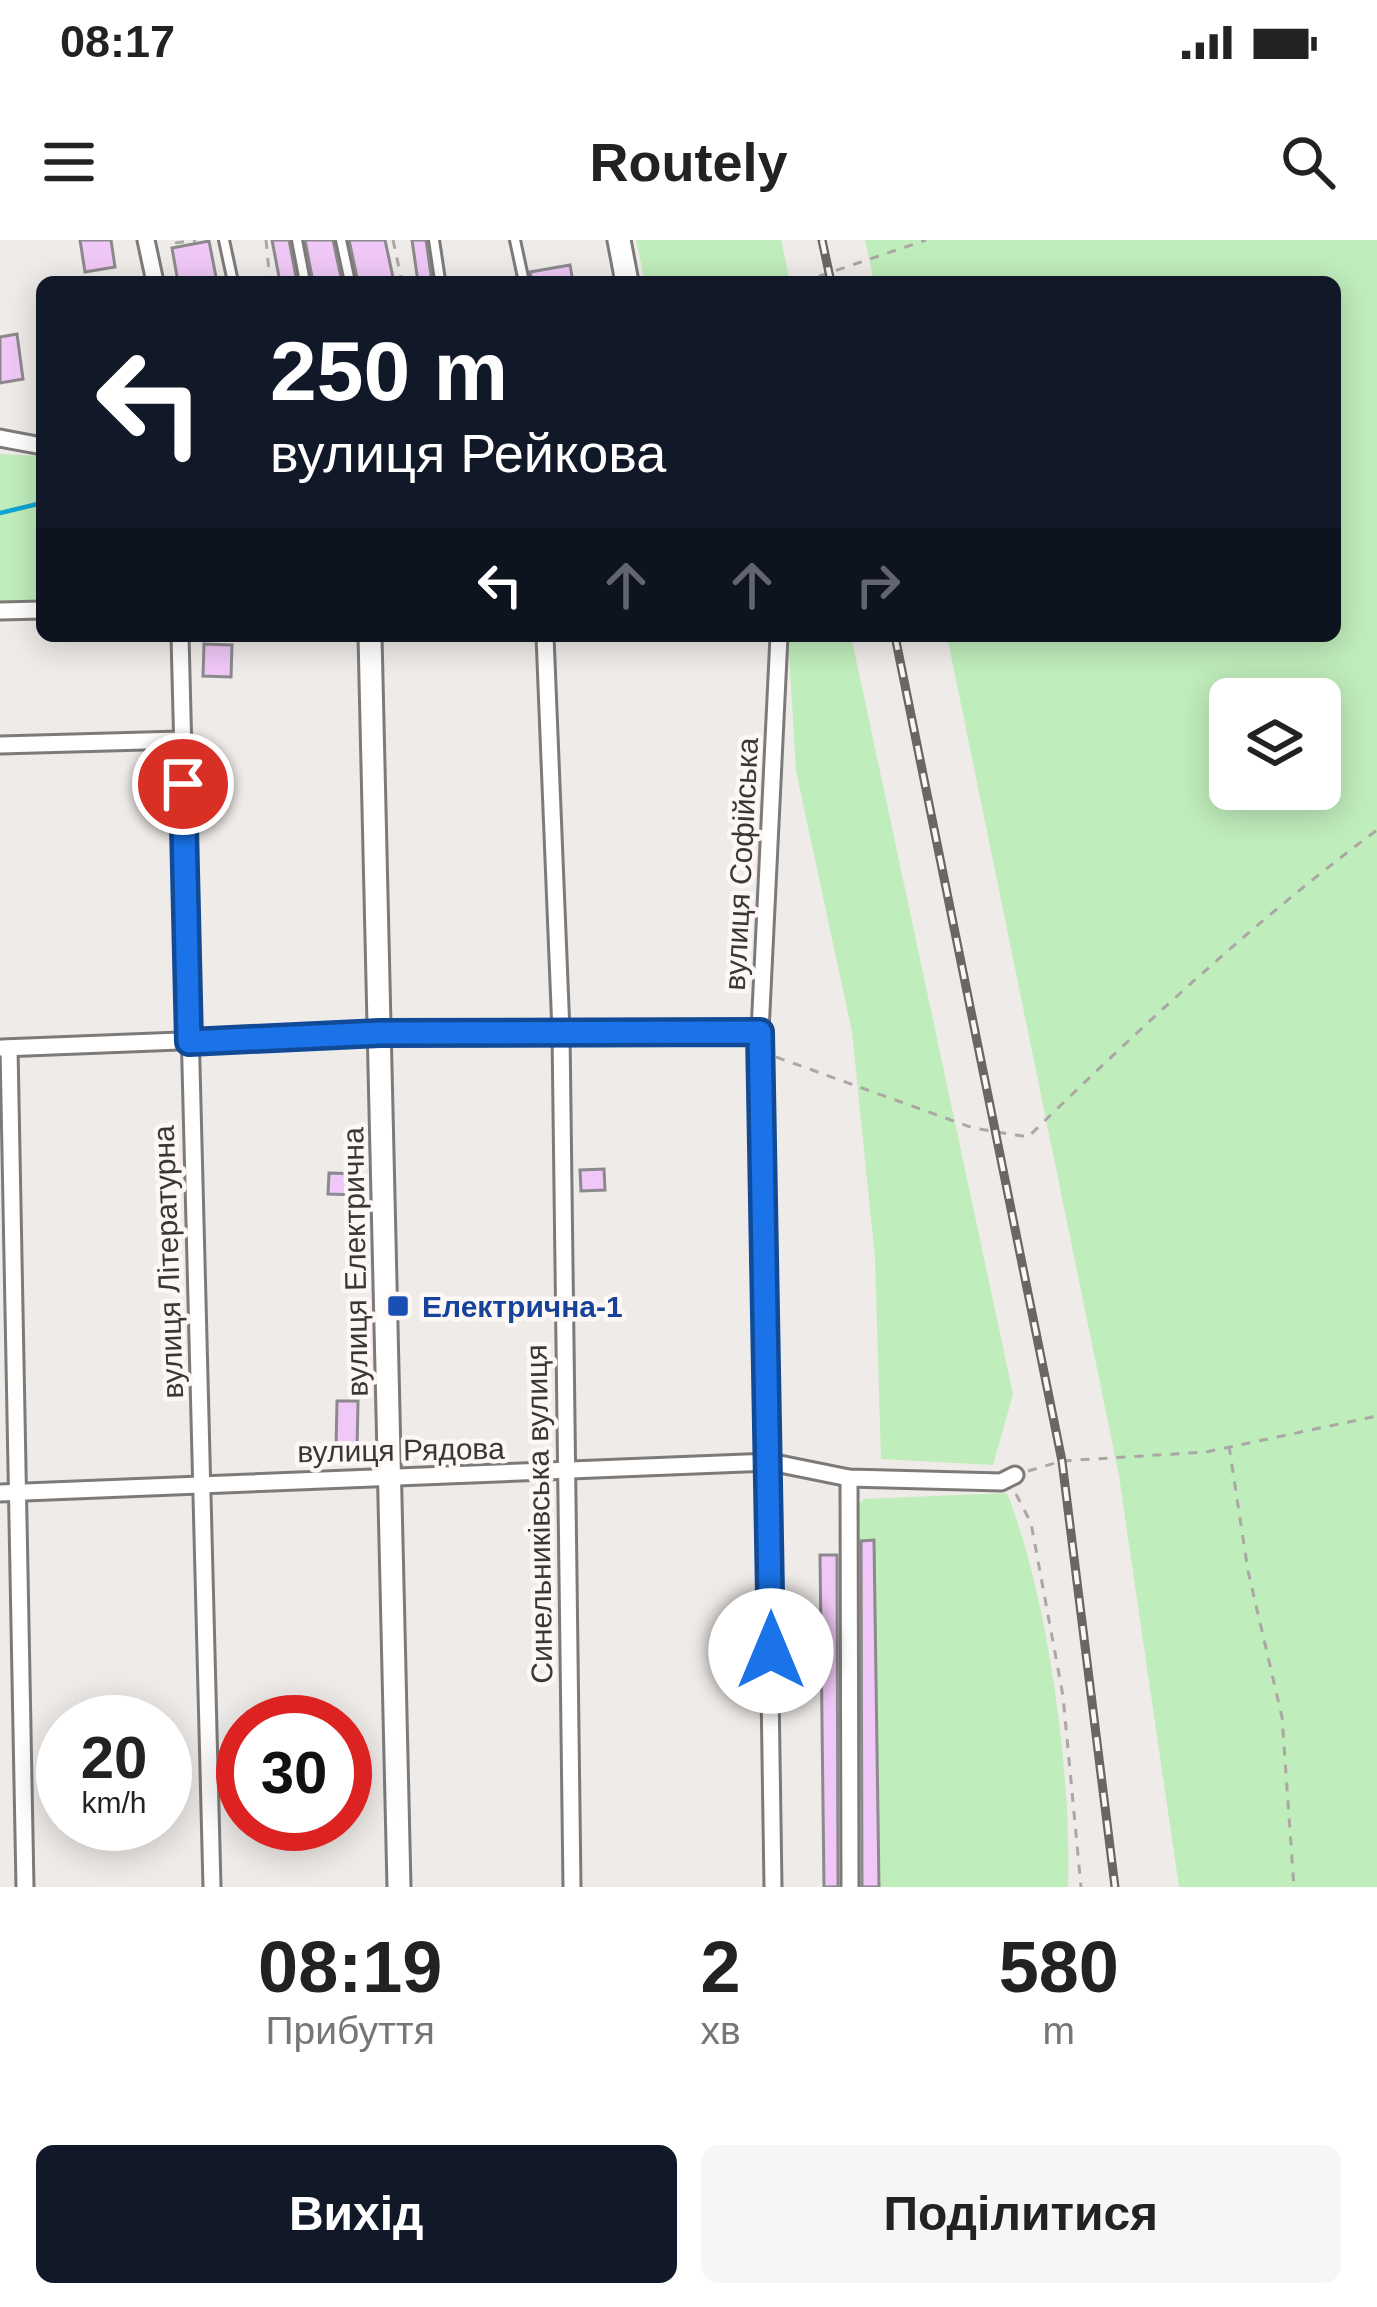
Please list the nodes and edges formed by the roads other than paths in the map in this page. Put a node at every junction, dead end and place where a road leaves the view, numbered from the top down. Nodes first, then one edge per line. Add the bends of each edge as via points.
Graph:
1 (146, 240) edge
2 (224, 240) edge
3 (297, 240) edge
4 (341, 240) edge
5 (434, 240) edge
6 (515, 240) edge
7 (619, 240) edge
8 (154, 276) edge
9 (230, 276) edge
10 (304, 276) edge
11 (349, 276) edge
12 (439, 276) edge
13 (523, 276) edge
14 (626, 276) edge
15 (0, 438) edge
16 (36, 445) edge
17 (36, 610) edge
18 (0, 611) edge
19 (180, 642) edge
20 (370, 642) edge
21 (544, 642) edge
22 (779, 642) edge
23 (182, 740) junction
24 (0, 746) edge
25 (561, 1032) junction
26 (760, 1032) junction
27 (380, 1033) junction
28 (189, 1042) junction
29 (4, 1048) edge
30 (770, 1462) junction
31 (565, 1474) junction
32 (390, 1478) junction
33 (849, 1478) junction
34 (1008, 1479) road end
35 (201, 1482) junction
36 (9, 1493) edge
37 (25, 1887) edge
38 (212, 1887) edge
39 (398, 1887) edge
40 (572, 1887) edge
41 (772, 1887) edge
42 (850, 1887) edge

1 - 8 street
2 - 9 lane
3 - 10 lane
4 - 11 lane
5 - 12 lane
6 - 13 lane
7 - 14 street
15 - 16 street
17 - 18 street
19 - 23 street, вулиця Літературна
20 - 27 street, вулиця Електрична
21 - 25 street, Синельниківська вулиця
22 - 26 street, вулиця Софійська
23 - 24 street
23 - 28 street, вулиця Літературна
25 - 26 street
25 - 27 street
25 - 31 street, Синельниківська вулиця
26 - 30 street, вулиця Софійська
27 - 28 street
27 - 32 street, вулиця Електрична
28 - 29 street
28 - 35 street, вулиця Літературна
29 - 36 street
30 - 31 street, вулиця Рядова
30 - 33 street, вулиця Рядова
30 - 41 street, вулиця Софійська
31 - 32 street, вулиця Рядова
31 - 40 street, Синельниківська вулиця
32 - 35 street, вулиця Рядова
32 - 39 street, вулиця Електрична
33 - 34 street, вулиця Рядова
33 - 42 street
35 - 36 street, вулиця Рядова
35 - 38 street, вулиця Літературна
36 - 37 street

